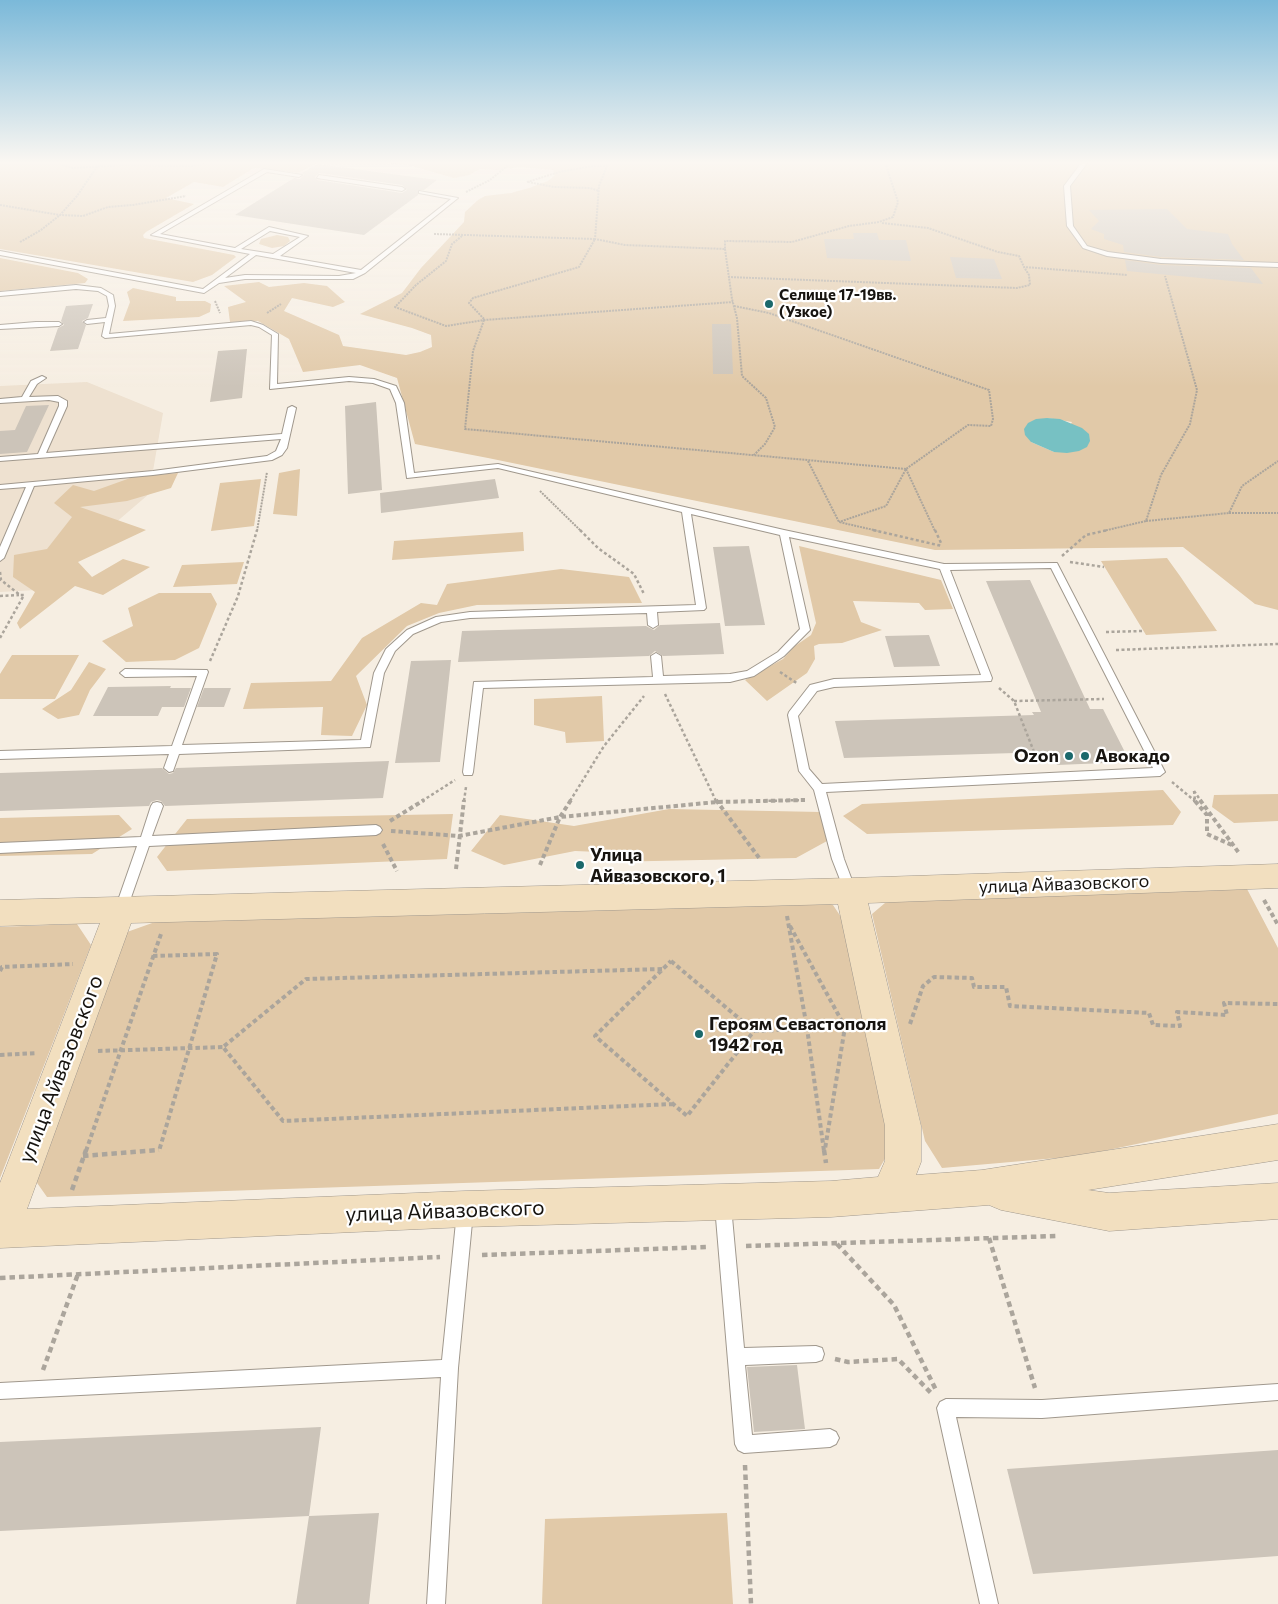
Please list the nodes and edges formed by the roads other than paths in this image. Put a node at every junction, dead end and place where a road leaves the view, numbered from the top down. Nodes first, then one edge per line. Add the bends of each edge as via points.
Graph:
1 (170, 237) edge
2 (256, 237) edge
3 (304, 237) edge
4 (408, 237) edge
5 (1078, 237) edge
6 (237, 249) junction
7 (0, 253) edge
8 (255, 253) junction
9 (275, 256) junction
10 (1278, 265) edge
11 (363, 272) junction
12 (217, 281) junction
13 (0, 294) edge
14 (108, 320) junction
15 (87, 322) dead end
16 (60, 324) dead end
17 (0, 327) edge
18 (42, 378) dead end
19 (24, 400) junction
20 (0, 401) edge
21 (292, 408) dead end
22 (286, 436) junction
23 (41, 456) junction
24 (0, 460) edge
25 (31, 484) junction
26 (0, 487) edge
27 (686, 510) junction
28 (784, 532) junction
29 (0, 558) edge
30 (944, 567) junction
31 (652, 610) junction
32 (653, 625) dead end
33 (656, 656) dead end
34 (125, 673) dead end
35 (658, 679) junction
36 (174, 751) junction
37 (0, 755) edge
38 (168, 768) dead end
39 (468, 772) road end
40 (819, 788) junction
41 (157, 806) dead end
42 (376, 830) road end
43 (145, 841) junction
44 (0, 848) edge
45 (1278, 876) edge
46 (850, 891) junction
47 (121, 909) junction
48 (0, 913) edge
49 (1278, 1142) edge
50 (982, 1188) junction
51 (889, 1195) junction
52 (1278, 1201) edge
53 (722, 1203) junction
54 (465, 1209) junction
55 (0, 1229) edge
56 (816, 1354) road end
57 (736, 1357) junction
58 (450, 1368) junction
59 (0, 1391) edge
60 (1278, 1392) edge
61 (830, 1438) dead end
62 (436, 1604) edge
63 (989, 1604) edge

1 - 6 lane
2 - 6 lane
3 - 9 lane
4 - 11 lane
5 - 10 lane via 1085,247 1107,254 1161,261
6 - 8 lane
7 - 12 lane via 204,291
8 - 9 lane
8 - 12 lane
9 - 11 lane
11 - 12 lane via 339,278 245,277
13 - 14 lane via 76,287 99,289 110,295 112,306
14 - 15 lane
14 - 27 lane via 105,336 251,323 275,334 273,387 293,389 348,379 374,381 393,388 400,404 410,476 498,466
16 - 17 lane
18 - 19 lane via 34,382
19 - 20 lane
19 - 23 lane via 58,398 63,401
21 - 22 lane
22 - 23 lane
22 - 25 lane via 283,448 270,458
23 - 24 lane
25 - 26 lane
25 - 29 lane
27 - 28 lane
27 - 31 lane via 701,608
28 - 30 lane
28 - 35 lane via 805,630 787,648 750,674 730,678
30 - 40 lane via 987,678 834,683 814,688 793,715 804,771
30 - 40 lane via 1056,563 1160,772
31 - 32 lane
31 - 36 lane via 470,615 439,619 410,632 391,649 379,672 366,744
33 - 35 lane
34 - 36 lane via 204,672
35 - 39 lane via 478,685
36 - 37 lane
36 - 38 lane
40 - 46 lane
41 - 43 lane
42 - 43 lane
43 - 44 lane
43 - 47 lane
45 - 46 main road, улица Айвазовского
46 - 47 main road, улица Айвазовского
46 - 51 main road via 903,1126 903,1162
47 - 48 main road, улица Айвазовского
47 - 55 main road, улица Айвазовского
49 - 50 main road, улица Айвазовского
50 - 51 main road, улица Айвазовского
50 - 52 main road, улица Айвазовского via 1109,1212
51 - 53 main road, улица Айвазовского
53 - 54 main road, улица Айвазовского
53 - 57 lane
54 - 55 main road, улица Айвазовского
54 - 58 lane
56 - 57 lane
57 - 61 lane via 744,1444
58 - 59 lane
58 - 62 lane
60 - 63 lane via 1042,1409 946,1408

